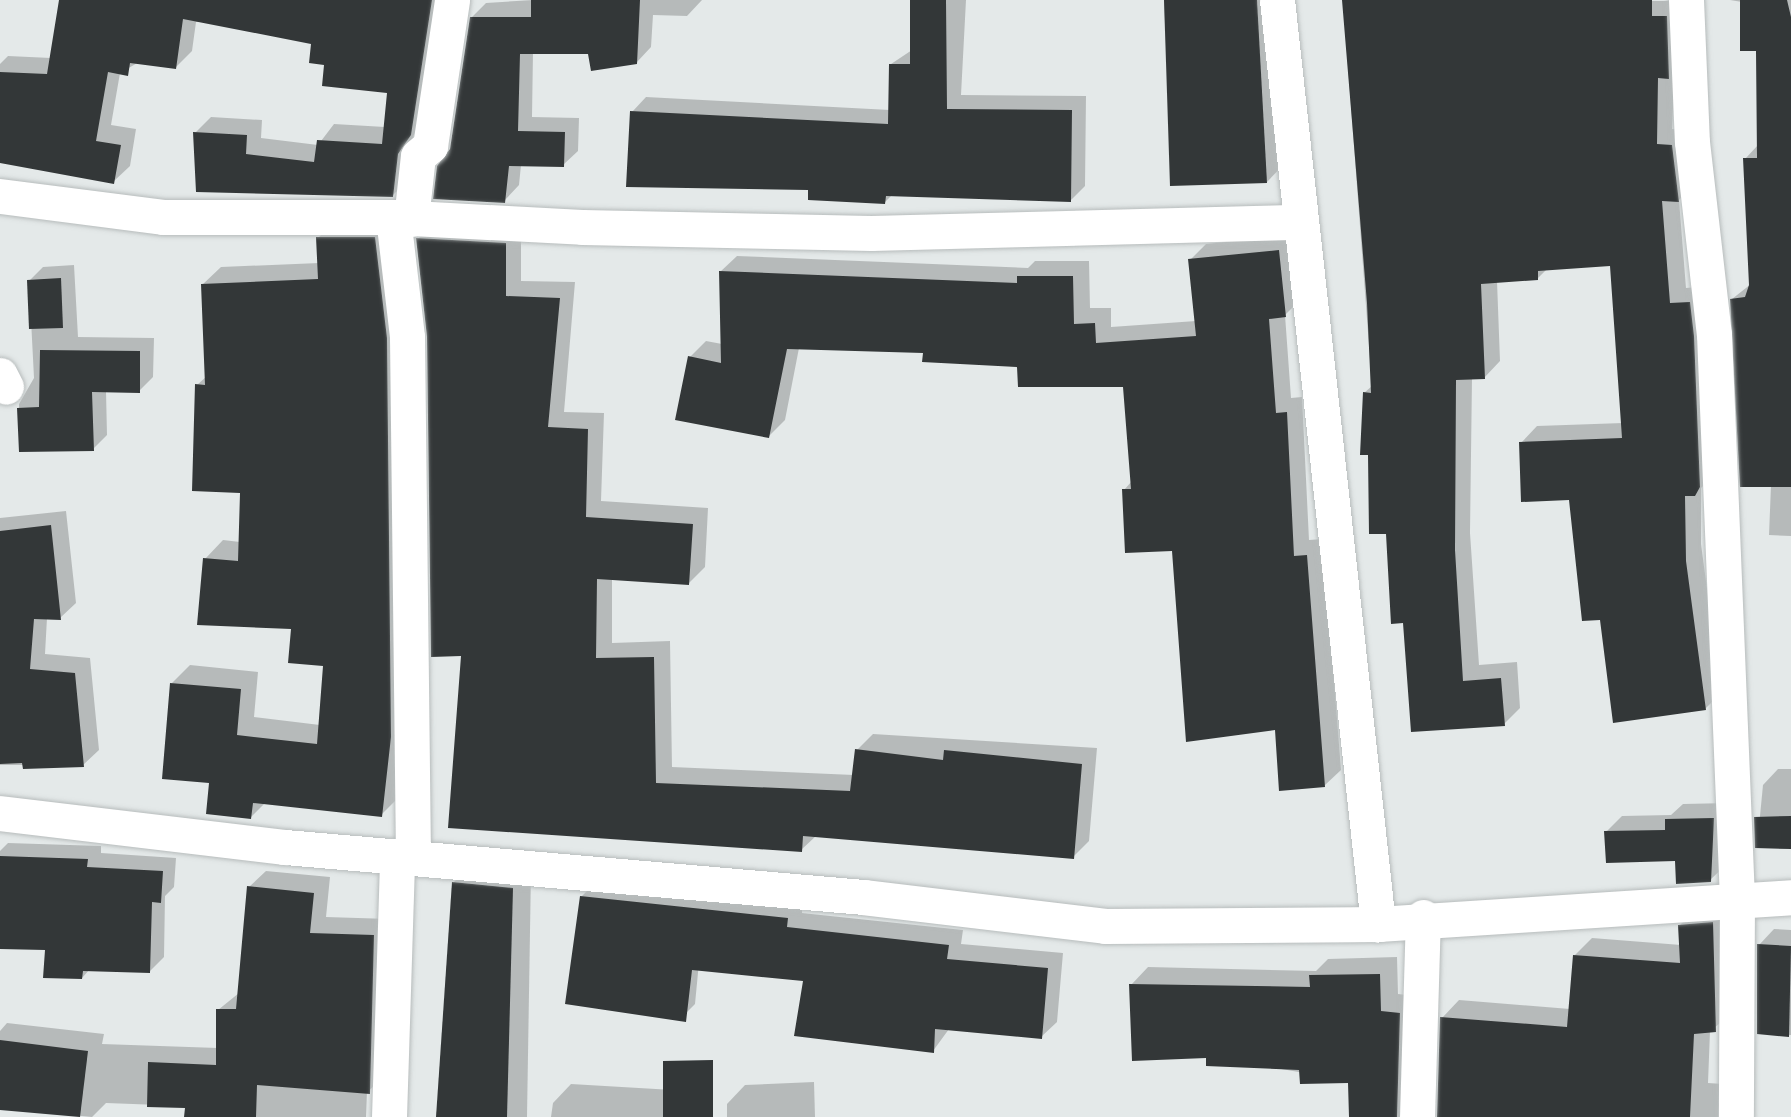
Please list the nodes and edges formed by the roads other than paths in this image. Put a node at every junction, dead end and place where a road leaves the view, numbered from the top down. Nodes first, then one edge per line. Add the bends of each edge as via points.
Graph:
1 (452, 0) edge
2 (1277, 0) edge
3 (1686, 0) edge
4 (0, 196) edge
5 (402, 218) junction
6 (1301, 222) junction
7 (0, 813) edge
8 (405, 857) junction
9 (1791, 897) edge
10 (1737, 900) junction
11 (1423, 917) junction
12 (1378, 924) junction
13 (388, 1117) edge
14 (1418, 1117) edge
15 (1736, 1117) edge

1 - 5 street via 430,146 418,156
2 - 6 street
3 - 10 street via 1692,142 1714,334
4 - 5 street via 163,217
5 - 6 street via 871,233
5 - 8 street via 407,337
6 - 12 street
7 - 8 street
8 - 12 street via 1105,926
8 - 13 street
9 - 10 street
10 - 11 street
10 - 15 street
11 - 12 street
11 - 14 street

